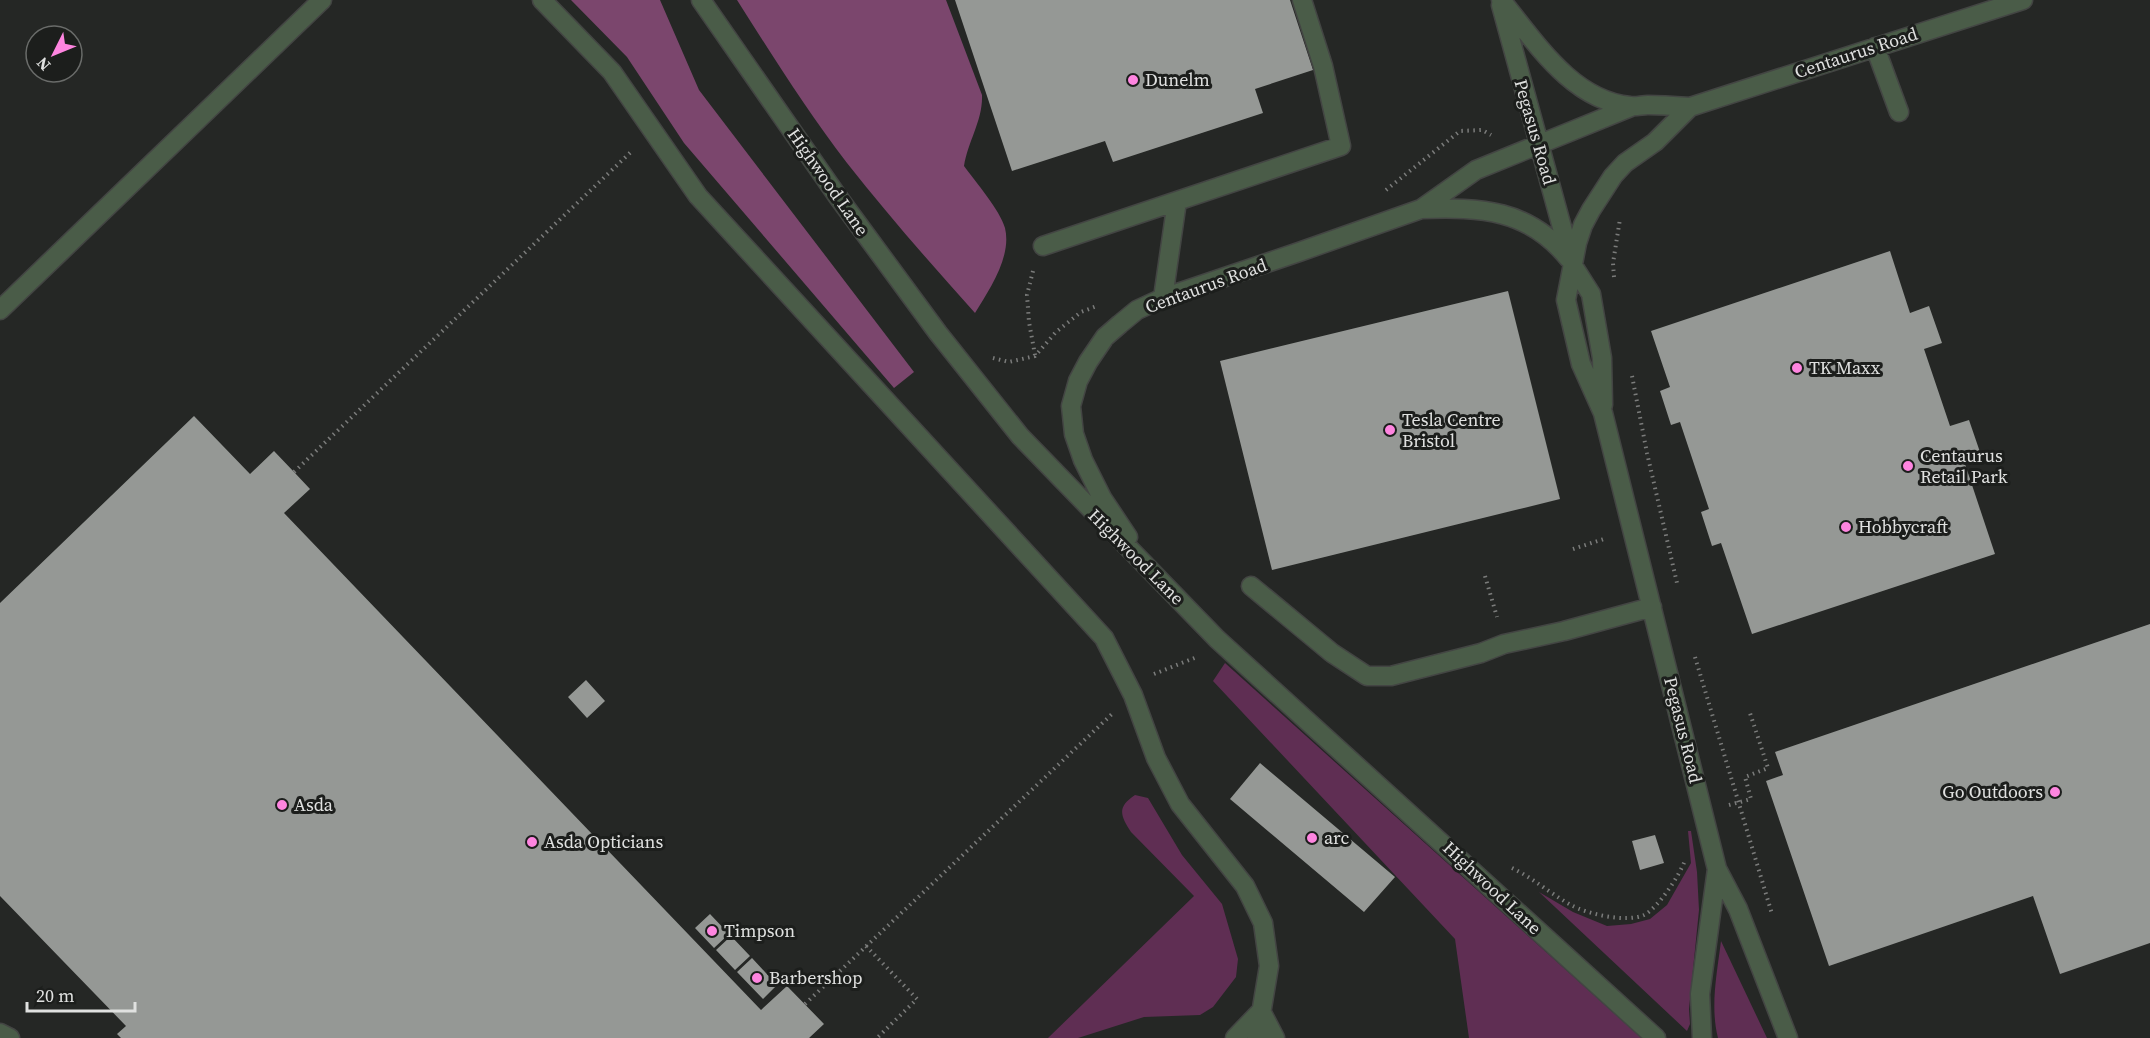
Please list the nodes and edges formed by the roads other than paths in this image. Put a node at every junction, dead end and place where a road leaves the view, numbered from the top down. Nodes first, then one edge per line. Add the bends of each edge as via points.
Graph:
1 (322, 0) edge
2 (542, 0) edge
3 (701, 0) edge
4 (1302, 0) edge
5 (1500, 0) edge
6 (2023, 0) edge
7 (1875, 47) junction
8 (1631, 106) junction
9 (1690, 107) junction
10 (1899, 112) dead end
11 (1538, 143) junction
12 (1177, 201) junction
13 (1422, 208) junction
14 (1043, 246) road end
15 (1572, 264) junction
16 (1163, 298) junction
17 (0, 310) edge
18 (1603, 413) junction
19 (1147, 567) junction
20 (1251, 586) dead end
21 (1652, 607) junction
22 (1717, 869) junction
23 (1261, 1011) junction
24 (0, 1032) edge
25 (10, 1038) edge
26 (1235, 1038) edge
27 (1257, 1038) edge
28 (1275, 1038) edge
29 (1656, 1038) edge
30 (1702, 1038) edge
31 (1788, 1038) edge

1 - 17 street
2 - 23 street via 612,72 698,196 1104,638 1133,695 1155,758 1180,804 1245,886 1263,923 1269,966
3 - 19 street, Highwood Lane via 938,333 1020,436
4 - 12 street via 1323,66 1341,146
5 - 8 street, Centaurus Road via 1560,71 1597,96
5 - 11 street, Pegasus Road
6 - 7 street, Centaurus Road
7 - 9 street, Centaurus Road
7 - 10 street
8 - 9 street, Centaurus Road
8 - 11 street, Centaurus Road
9 - 15 street, Centaurus Road via 1613,176 1583,225
11 - 13 street, Centaurus Road via 1476,170
11 - 15 street, Pegasus Road
12 - 14 street
12 - 16 street
13 - 15 street, Centaurus Road via 1483,209 1512,217 1558,246
13 - 16 street, Centaurus Road
15 - 18 street, Pegasus Road via 1591,294 1602,358
15 - 18 street, Pegasus Road via 1566,300 1581,364
16 - 19 street, Centaurus Road via 1137,310 1105,337 1078,381 1071,406 1074,434 1083,460 1102,498
18 - 21 street, Pegasus Road
19 - 29 street, Highwood Lane via 1217,639
20 - 21 street via 1332,653 1367,675 1391,676
21 - 22 street, Pegasus Road
22 - 30 street via 1700,994
22 - 31 street, Pegasus Road via 1738,909
23 - 26 street
23 - 27 street
23 - 28 street
24 - 25 street

